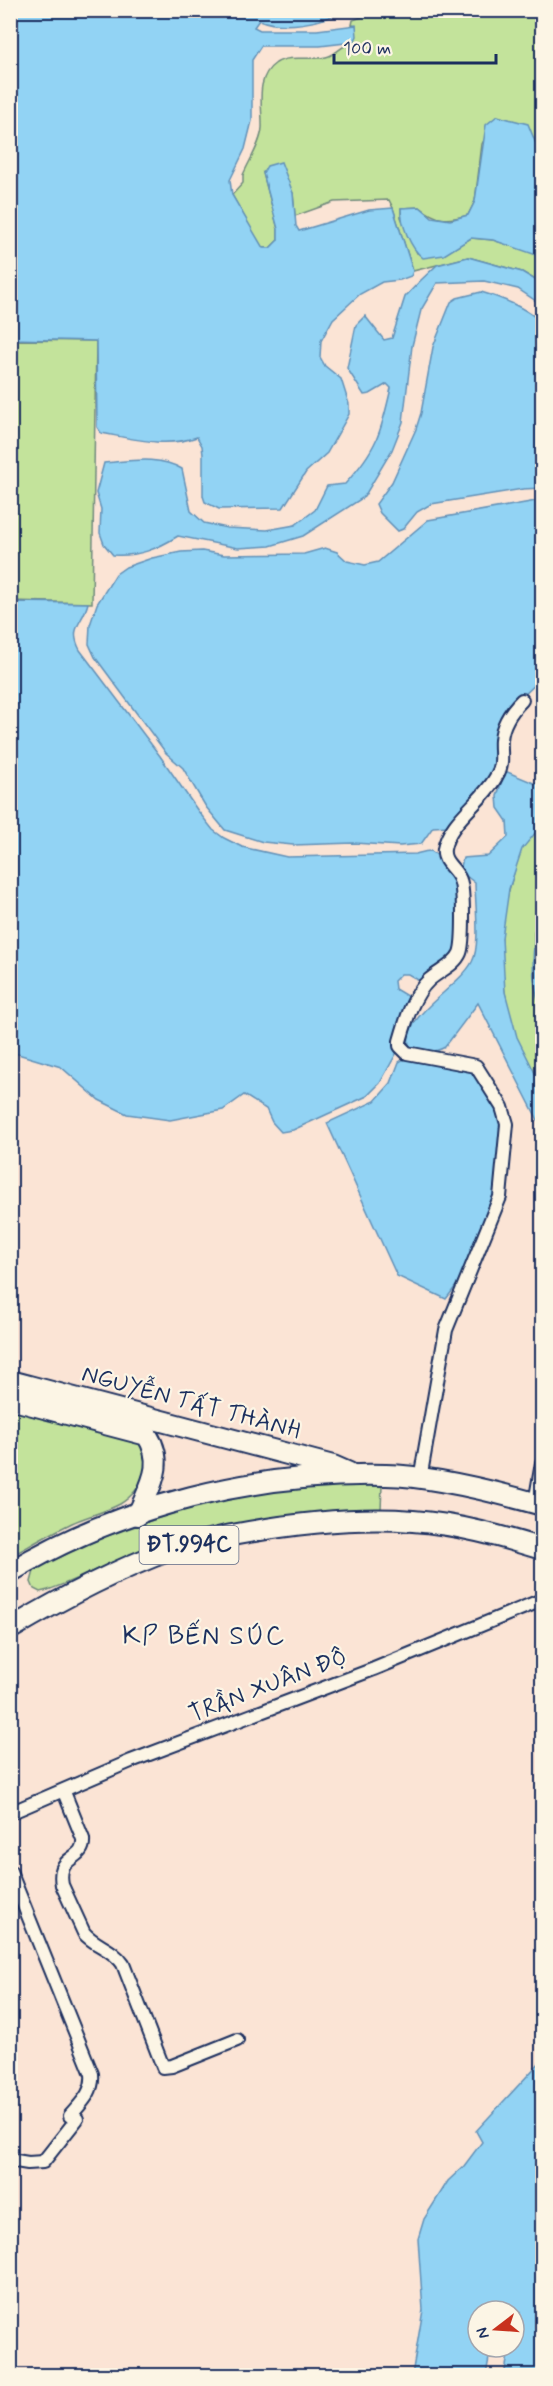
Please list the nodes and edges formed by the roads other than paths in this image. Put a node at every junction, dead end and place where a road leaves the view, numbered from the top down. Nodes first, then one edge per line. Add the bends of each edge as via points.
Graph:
1 (522, 700) dead end
2 (10, 1382) edge
3 (10, 1399) edge
4 (149, 1426) junction
5 (543, 1463) edge
6 (357, 1476) junction
7 (420, 1479) junction
8 (539, 1504) edge
9 (138, 1515) junction
10 (543, 1548) edge
11 (10, 1572) edge
12 (543, 1600) edge
13 (10, 1629) edge
14 (64, 1792) junction
15 (10, 1814) edge
16 (10, 1871) edge
17 (237, 2040) dead end
18 (10, 2160) edge

1 - 7 street via 510,714 502,734 499,773 459,821 444,849 446,860 461,882 460,953 427,982 415,1000 400,1041 407,1053 476,1066 502,1107 507,1124 500,1197 441,1346
2 - 4 main road, NGUYỄN TẤT THÀNH
3 - 4 main road, NGUYỄN TẤT THÀNH
4 - 6 main road, NGUYỄN TẤT THÀNH via 333,1466
4 - 9 main road, NGUYỄN TẤT THÀNH via 158,1460
5 - 8 street
6 - 7 main road, ĐT.994C
6 - 9 main road, ĐT.994C via 243,1486
7 - 8 main road, ĐT.994C
9 - 11 main road, ĐT.994C via 61,1545
10 - 13 main road, ĐT.994C via 414,1521 320,1522 269,1528 154,1557 90,1583
12 - 14 street, TRẦN XUÂN ĐỘ via 152,1753
14 - 15 street, TRẦN XUÂN ĐỘ
14 - 17 street via 84,1846 63,1865 62,1885 84,1933 113,1952 123,1965 161,2063 167,2067
16 - 18 street via 92,2074 89,2092 43,2162

